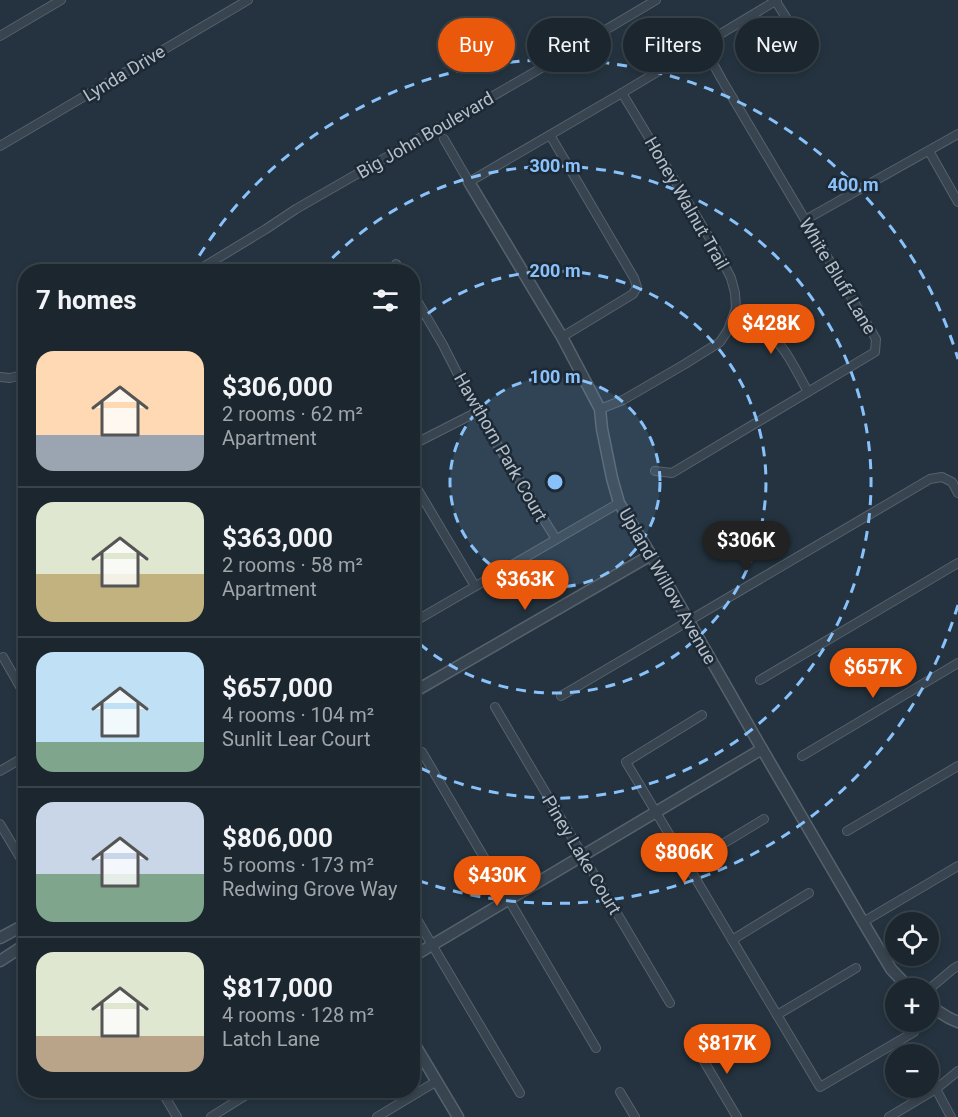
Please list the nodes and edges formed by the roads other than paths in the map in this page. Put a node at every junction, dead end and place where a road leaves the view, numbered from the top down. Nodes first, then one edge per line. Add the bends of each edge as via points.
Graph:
1 (61, 0) edge
2 (248, 0) edge
3 (656, 0) edge
4 (776, 0) edge
5 (643, 3) edge
6 (787, 18) edge
7 (723, 33) edge
8 (0, 36) edge
9 (657, 72) edge
10 (719, 72) edge
11 (622, 93) junction
12 (958, 134) edge
13 (550, 135) junction
14 (444, 139) dead end
15 (0, 146) edge
16 (928, 152) junction
17 (469, 182) junction
18 (958, 202) edge
19 (805, 220) junction
20 (208, 264) edge
21 (420, 306) edge
22 (734, 317) junction
23 (562, 338) junction
24 (18, 376) edge
25 (0, 377) edge
26 (808, 392) junction
27 (600, 409) junction
28 (477, 412) junction
29 (420, 441) edge
30 (655, 471) dead end
31 (420, 493) edge
32 (958, 493) edge
33 (619, 503) junction
34 (556, 539) junction
35 (651, 555) junction
36 (958, 563) edge
37 (475, 586) junction
38 (420, 618) edge
39 (690, 620) junction
40 (3, 657) dead end
41 (958, 663) edge
42 (760, 680) dead end
43 (18, 683) edge
44 (420, 688) edge
45 (561, 696) dead end
46 (495, 707) dead end
47 (702, 715) dead end
48 (762, 749) junction
49 (422, 752) dead end
50 (802, 756) dead end
51 (18, 761) edge
52 (958, 766) edge
53 (0, 771) edge
54 (657, 813) junction
55 (764, 819) dead end
56 (0, 824) edge
57 (847, 831) dead end
58 (18, 851) edge
59 (582, 857) junction
60 (688, 865) junction
61 (958, 866) edge
62 (809, 893) dead end
63 (508, 900) junction
64 (863, 922) junction
65 (420, 924) edge
66 (18, 928) edge
67 (0, 938) edge
68 (732, 940) junction
69 (433, 945) junction
70 (18, 948) edge
71 (420, 952) edge
72 (1, 957) edge
73 (958, 966) edge
74 (856, 968) dead end
75 (900, 978) edge
76 (939, 981) edge
77 (670, 1003) dead end
78 (939, 1012) edge
79 (777, 1015) junction
80 (958, 1022) edge
81 (914, 1032) dead end
82 (695, 1046) dead end
83 (596, 1048) dead end
84 (420, 1054) edge
85 (958, 1071) edge
86 (436, 1081) junction
87 (939, 1087) edge
88 (420, 1091) edge
89 (621, 1092) dead end
90 (520, 1093) dead end
91 (939, 1095) edge
92 (166, 1098) edge
93 (241, 1098) edge
94 (408, 1098) edge
95 (921, 1098) edge
96 (177, 1117) edge
97 (211, 1117) edge
98 (377, 1117) edge
99 (458, 1117) edge
100 (635, 1117) edge
101 (737, 1117) edge
102 (888, 1117) edge
103 (951, 1117) edge

1 - 8 street
2 - 15 street, Lynda Drive
3 - 5 street, Big John Boulevard
4 - 6 street
4 - 7 street
5 - 20 street, Big John Boulevard via 526,77
9 - 11 street
10 - 19 street, White Bluff Lane
11 - 13 street
11 - 22 street, Honey Walnut Trail via 731,278
12 - 16 street
13 - 17 street
13 - 23 street via 637,288
14 - 17 street, Upland Willow Avenue
16 - 18 street
16 - 19 street
17 - 23 street, Upland Willow Avenue
19 - 26 street, White Bluff Lane via 876,339 875,352
21 - 28 street, Hawthorn Park Court
22 - 26 street via 772,337
22 - 27 street via 720,342 623,400
23 - 27 street, Upland Willow Avenue
24 - 25 street
26 - 30 street, White Bluff Lane via 672,473
27 - 33 street, Upland Willow Avenue
28 - 29 street
28 - 34 street, Hawthorn Park Court
31 - 37 street
32 - 39 street via 952,482 942,477 930,479
33 - 34 street
33 - 35 street, Upland Willow Avenue
34 - 37 street
35 - 39 street, Upland Willow Avenue
35 - 44 street
36 - 42 street
37 - 38 street
39 - 45 street
39 - 48 street, Upland Willow Avenue
40 - 43 street
41 - 50 street
46 - 59 street, Piney Lake Court
47 - 54 street via 626,762
48 - 54 street
48 - 64 street, Upland Willow Avenue
49 - 63 street
51 - 53 street
52 - 57 street
54 - 59 street
54 - 60 street
55 - 60 street
56 - 58 street
59 - 63 street
59 - 77 street, Piney Lake Court
60 - 68 street
61 - 64 street
62 - 68 street
63 - 69 street
63 - 83 street
64 - 75 street, Upland Willow Avenue
65 - 69 street
66 - 67 street
68 - 79 street
69 - 71 street
69 - 90 street
70 - 72 street
73 - 76 street
74 - 79 street
78 - 80 street
79 - 81 street via 820,1087
82 - 101 street
84 - 86 street
85 - 87 street
86 - 88 street
86 - 99 street
89 - 100 street
91 - 103 street
92 - 96 street
93 - 97 street
94 - 98 street
95 - 102 street

